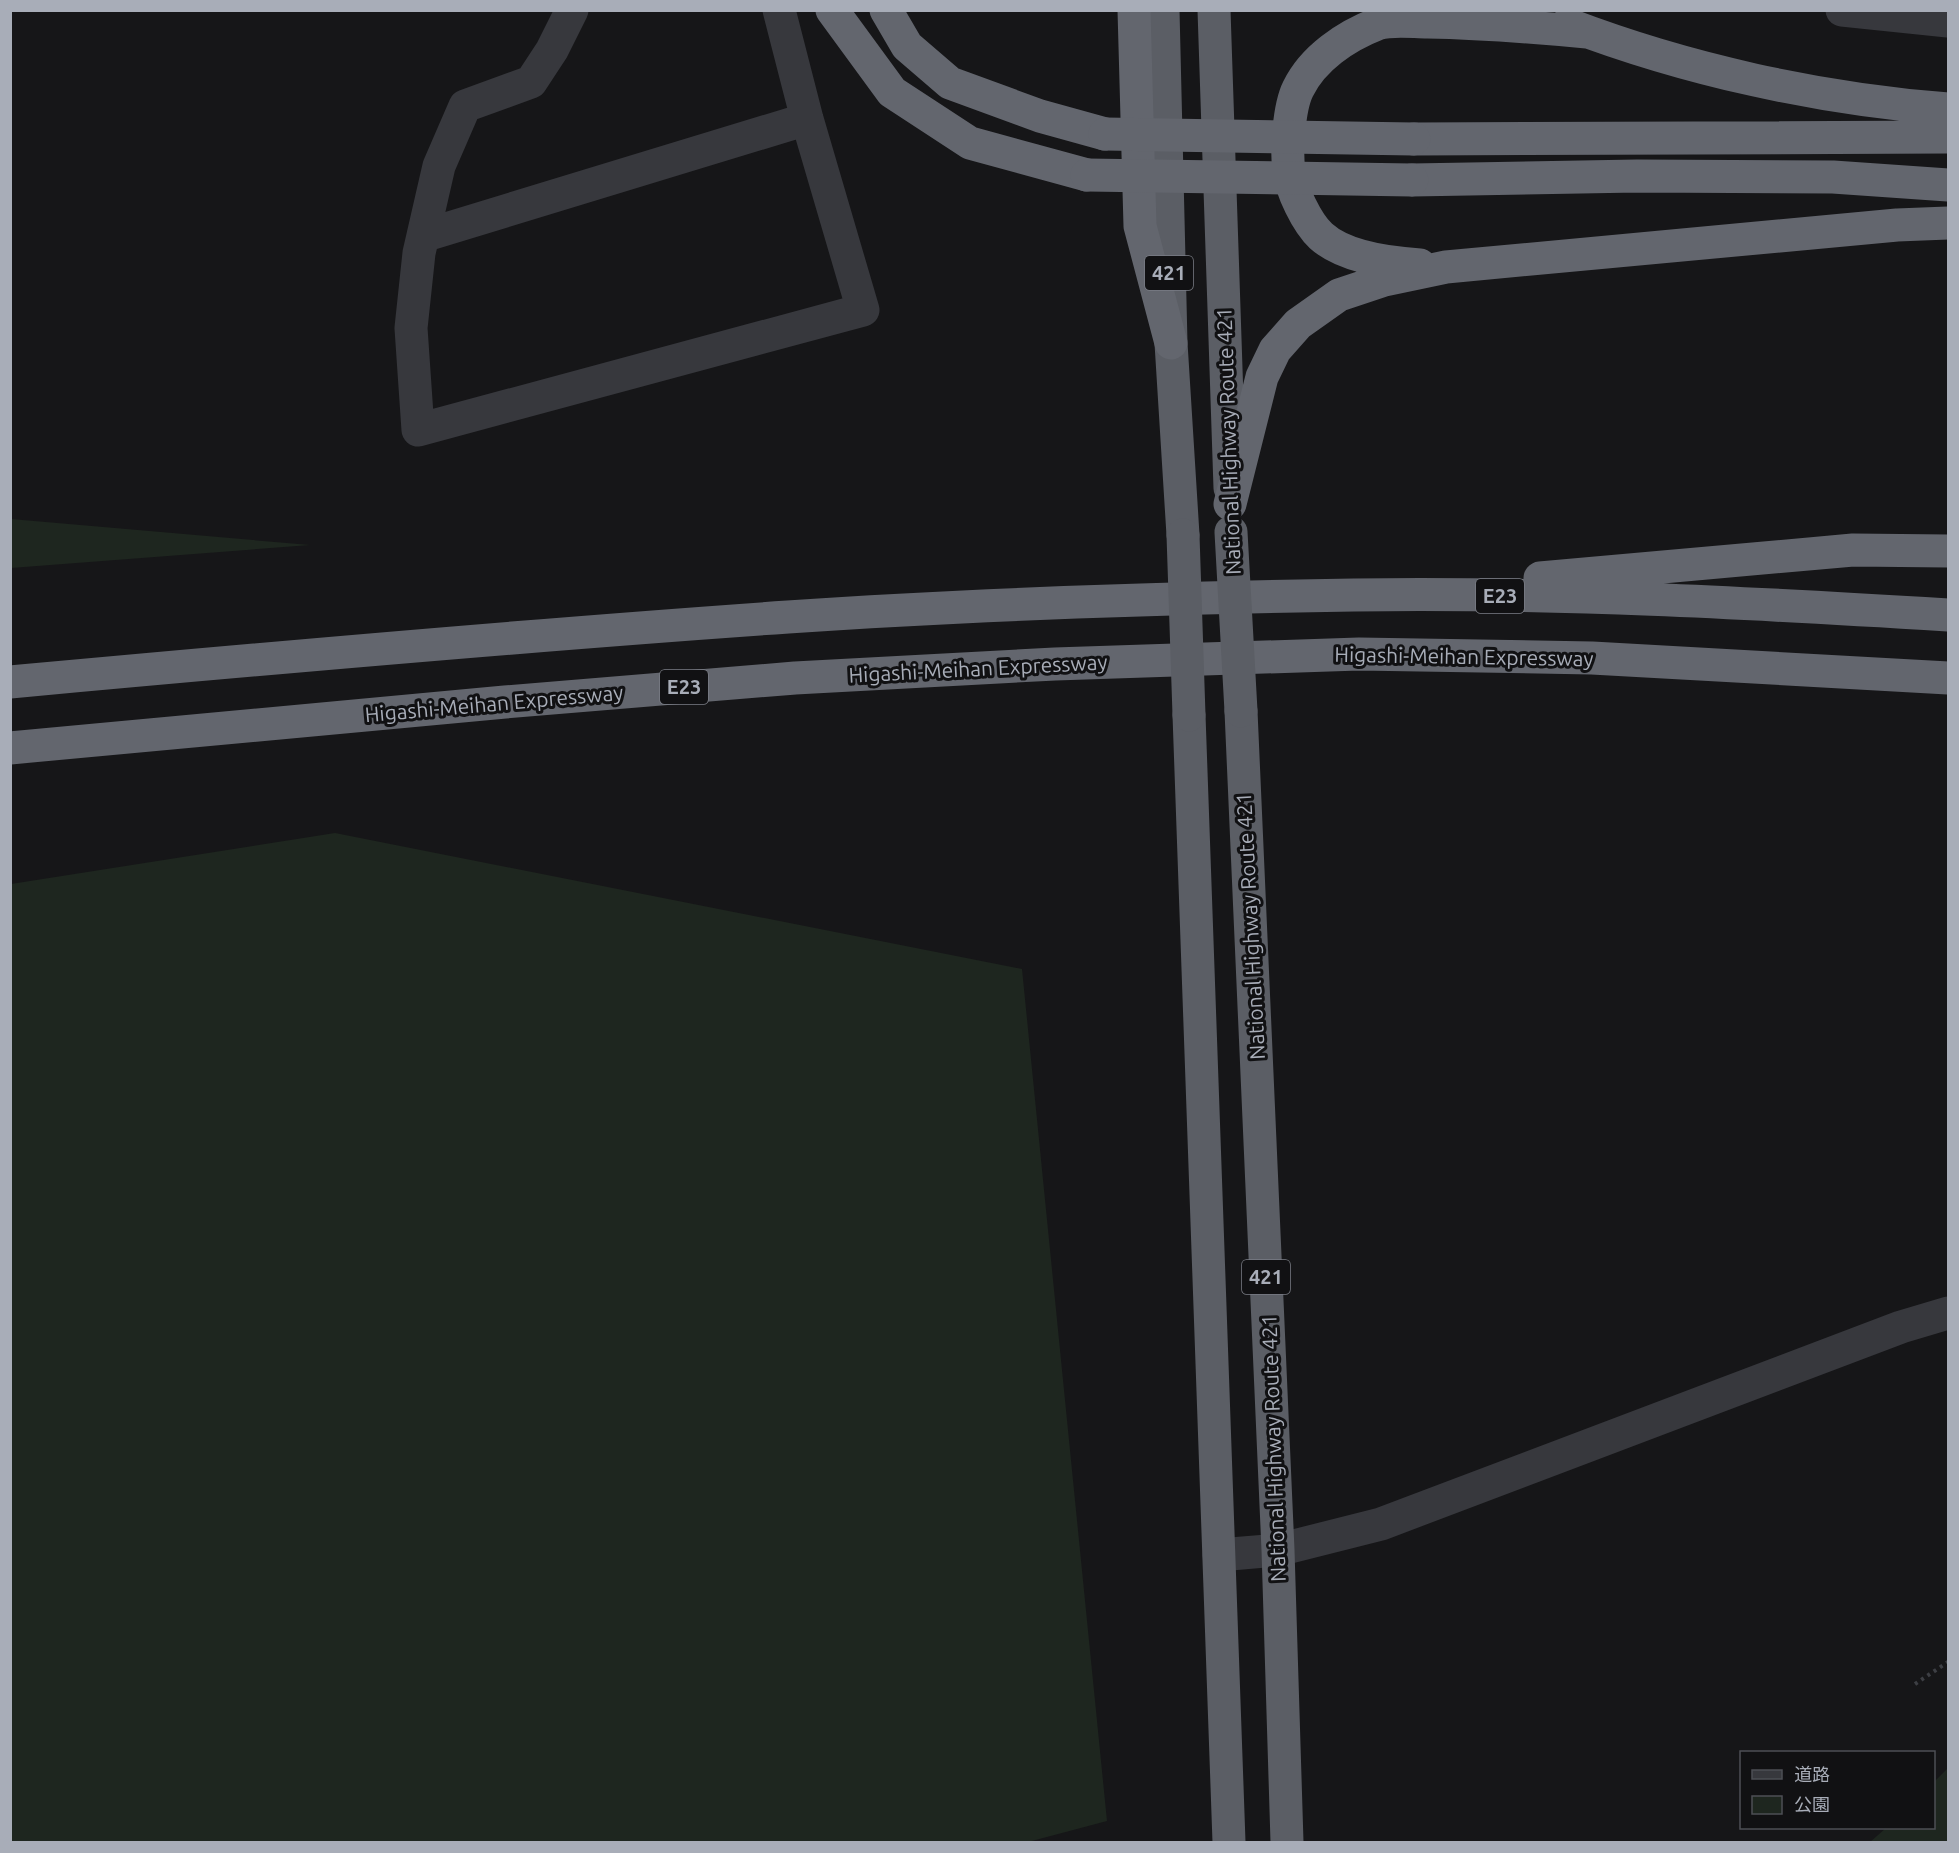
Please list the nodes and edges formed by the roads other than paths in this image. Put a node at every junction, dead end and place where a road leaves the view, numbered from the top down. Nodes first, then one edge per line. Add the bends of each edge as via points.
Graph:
1 (572, 10) edge
2 (779, 10) edge
3 (832, 10) edge
4 (886, 10) edge
5 (1134, 10) edge
6 (1163, 10) edge
7 (1214, 10) edge
8 (1532, 10) edge
9 (1842, 10) edge
10 (1948, 21) edge
11 (1587, 32) junction
12 (1948, 110) edge
13 (807, 119) junction
14 (1948, 137) edge
15 (1948, 185) edge
16 (1948, 223) edge
17 (423, 236) junction
18 (1446, 267) junction
19 (1171, 343) junction
20 (1231, 518) junction
21 (1948, 551) edge
22 (1359, 595) junction
23 (1948, 615) edge
24 (1752, 666) junction
25 (1948, 678) edge
26 (10, 682) edge
27 (1948, 699) edge
28 (10, 748) edge
29 (1948, 1313) edge
30 (1278, 1550) junction
31 (1219, 1555) junction
32 (1229, 1842) edge
33 (1287, 1842) edge

1 - 17 street via 531,82 465,106 439,166
2 - 13 street
3 - 15 highway, bridge via 892,92 970,143 1087,175 1412,180 1833,177
4 - 14 highway, bridge via 907,46 950,83 1040,116 1105,134 1414,139
5 - 19 highway via 1140,226
6 - 19 highway, 421
7 - 20 highway, National Highway Route 421 / 421
8 - 11 highway
9 - 10 street
11 - 12 highway via 1680,62 1832,96
11 - 18 highway via 1483,23 1380,23 1347,38 1318,61 1298,90 1290,121 1289,171 1301,207 1319,234 1334,246 1352,252 1399,263
13 - 17 street
13 - 17 street via 862,310 418,430 411,328
16 - 18 highway
18 - 20 highway via 1384,280 1339,295 1298,324 1275,350 1262,376
19 - 31 highway, 421, bridge via 1183,535
20 - 30 highway, National Highway Route 421 / 421, bridge
21 - 22 highway via 1853,550
22 - 23 highway, E23 via 1599,597
22 - 26 highway, E23 via 1052,603 792,617
24 - 25 highway, Higashi-Meihan Expressway / E23
24 - 27 highway
24 - 28 highway, Higashi-Meihan Expressway / E23 via 1592,658 1359,654 1055,664 795,678
29 - 30 street via 1890,1331 1381,1524
30 - 31 street
30 - 33 highway, National Highway Route 421 / 421
31 - 32 highway, 421

